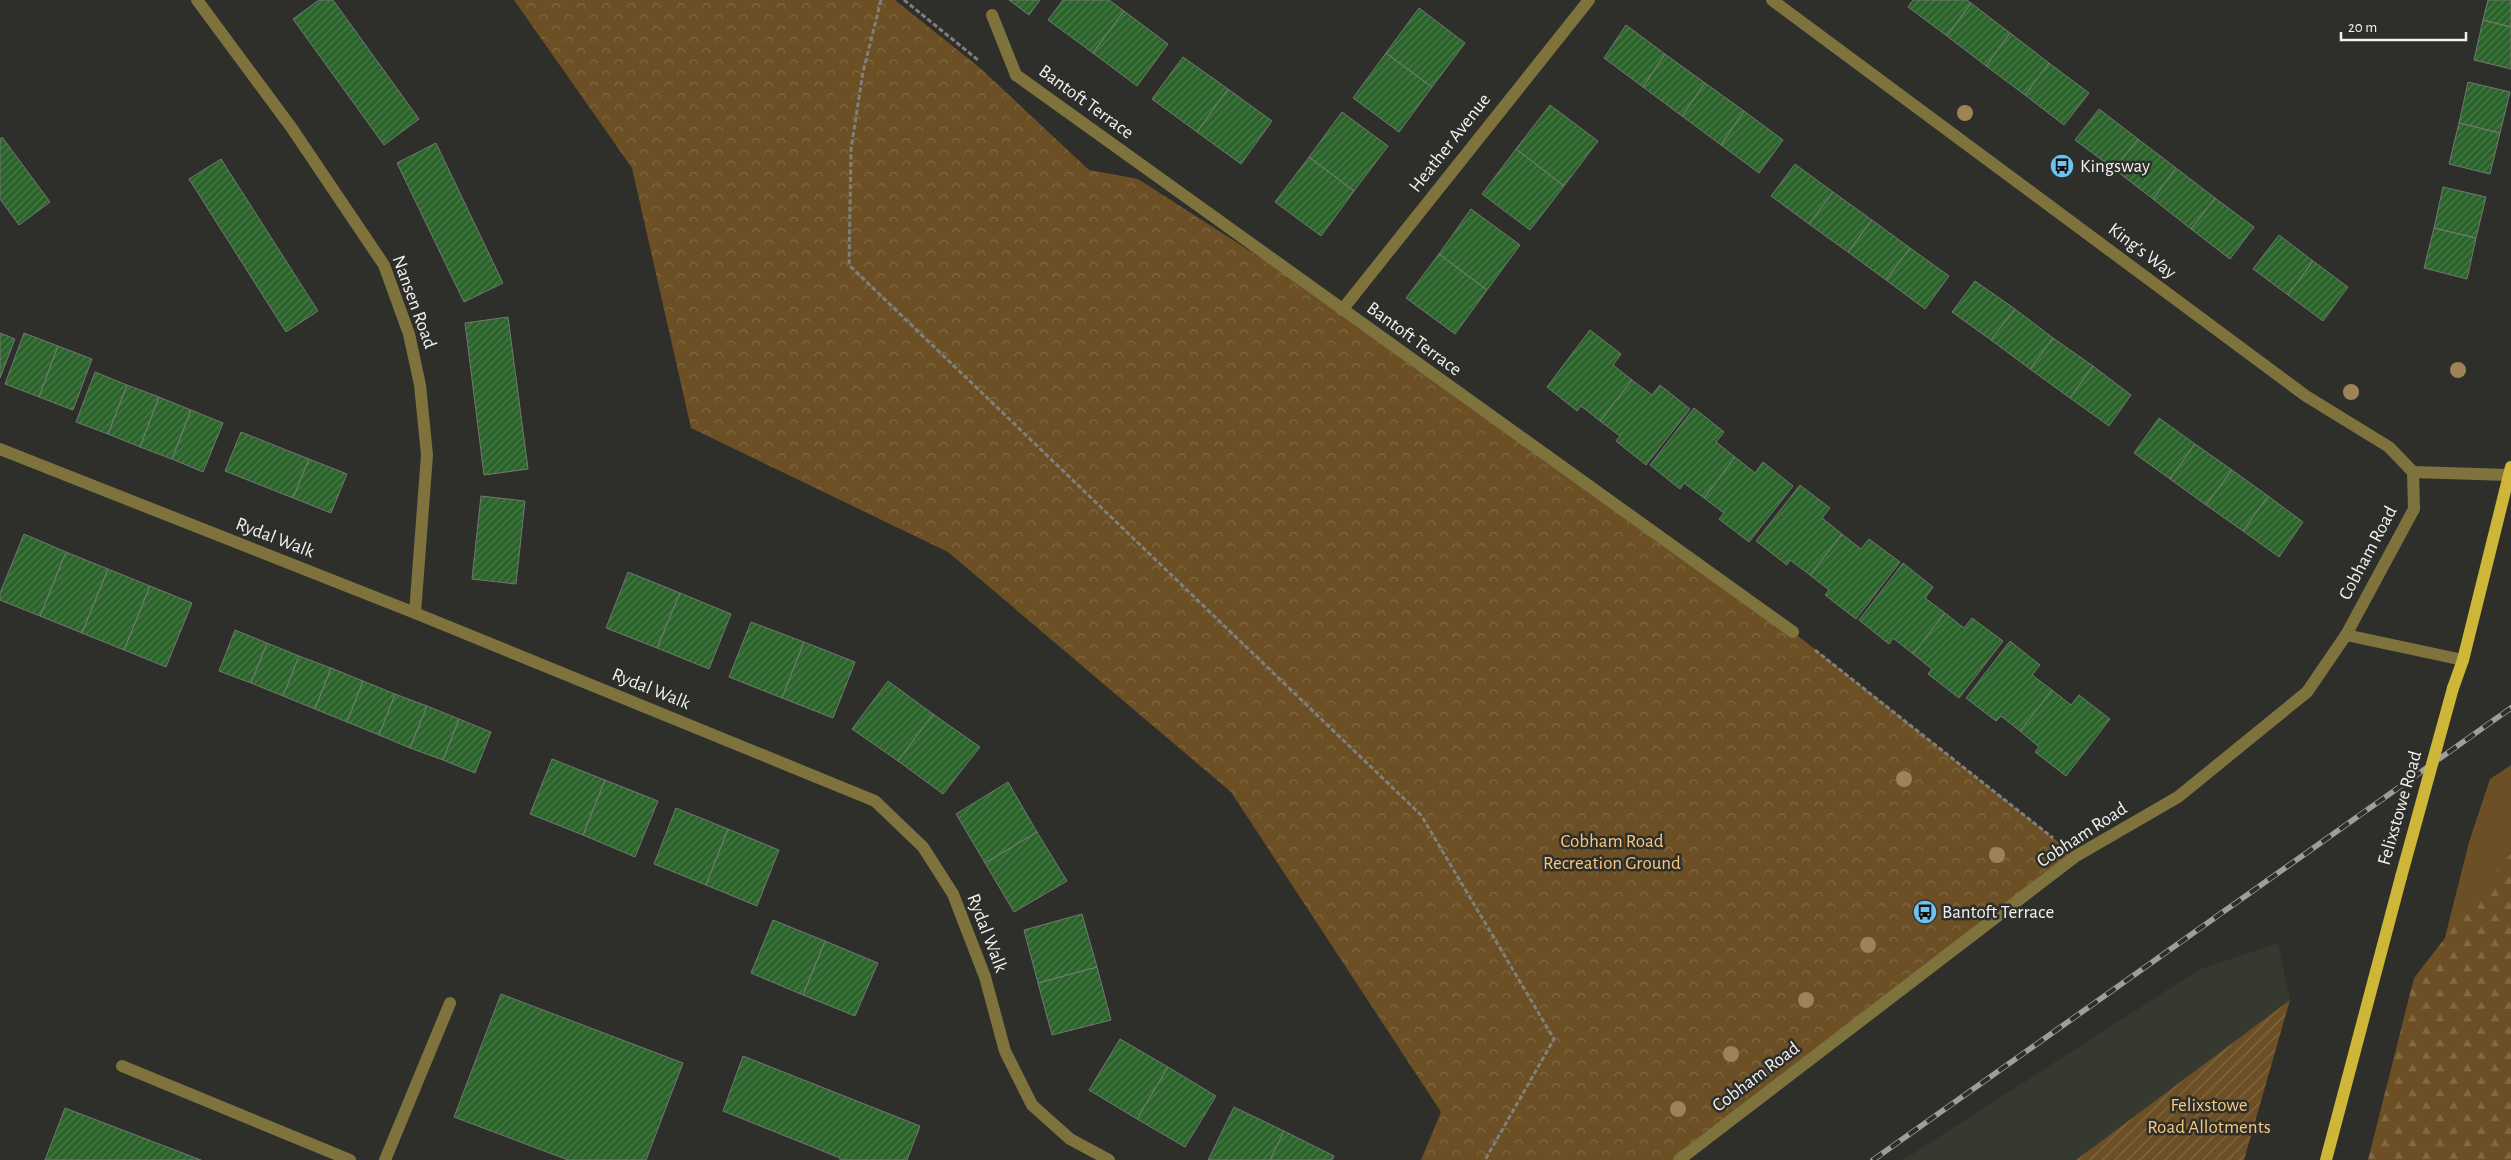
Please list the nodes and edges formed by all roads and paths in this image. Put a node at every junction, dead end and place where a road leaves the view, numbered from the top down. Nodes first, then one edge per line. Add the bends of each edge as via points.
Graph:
1 (197, 0) edge
2 (881, 0) edge
3 (904, 0) edge
4 (1588, 0) edge
5 (1772, 0) edge
6 (909, 2) edge
7 (992, 15) dead end
8 (1016, 75) junction
9 (1342, 310) junction
10 (0, 449) edge
11 (2510, 471) edge
12 (2413, 472) junction
13 (415, 613) junction
14 (1793, 632) joint
15 (2346, 635) junction
16 (2463, 660) junction
17 (2076, 856) junction
18 (450, 1003) dead end
19 (122, 1066) dead end
20 (350, 1160) edge
21 (385, 1160) edge
22 (1109, 1160) edge
23 (1485, 1160) edge
24 (1679, 1160) edge
25 (2326, 1160) edge

1 - 13 street, Nansen Road via 291,127 384,265 409,334 420,385 427,455
2 - 23 path via 863,72 850,149 849,265 1421,815 1554,1039
3 - 6 path
4 - 9 street, Heather Avenue
5 - 12 street, King's Way via 2306,396 2389,447
6 - 8 path via 976,59
7 - 8 street
8 - 9 street, Bantoft Terrace
9 - 14 street, Bantoft Terrace
10 - 13 street, Rydal Walk
11 - 12 street
11 - 16 main road, Felixstowe Road
12 - 15 street, Cobham Road via 2414,509
13 - 22 street, Rydal Walk via 876,801 923,847 953,894 985,977 1005,1051 1032,1105 1070,1139
14 - 17 path
15 - 16 street
15 - 17 street, Cobham Road via 2307,692 2178,797
16 - 25 main road, Felixstowe Road, bridge via 2400,876
17 - 24 street, Cobham Road
18 - 21 street
19 - 20 street

